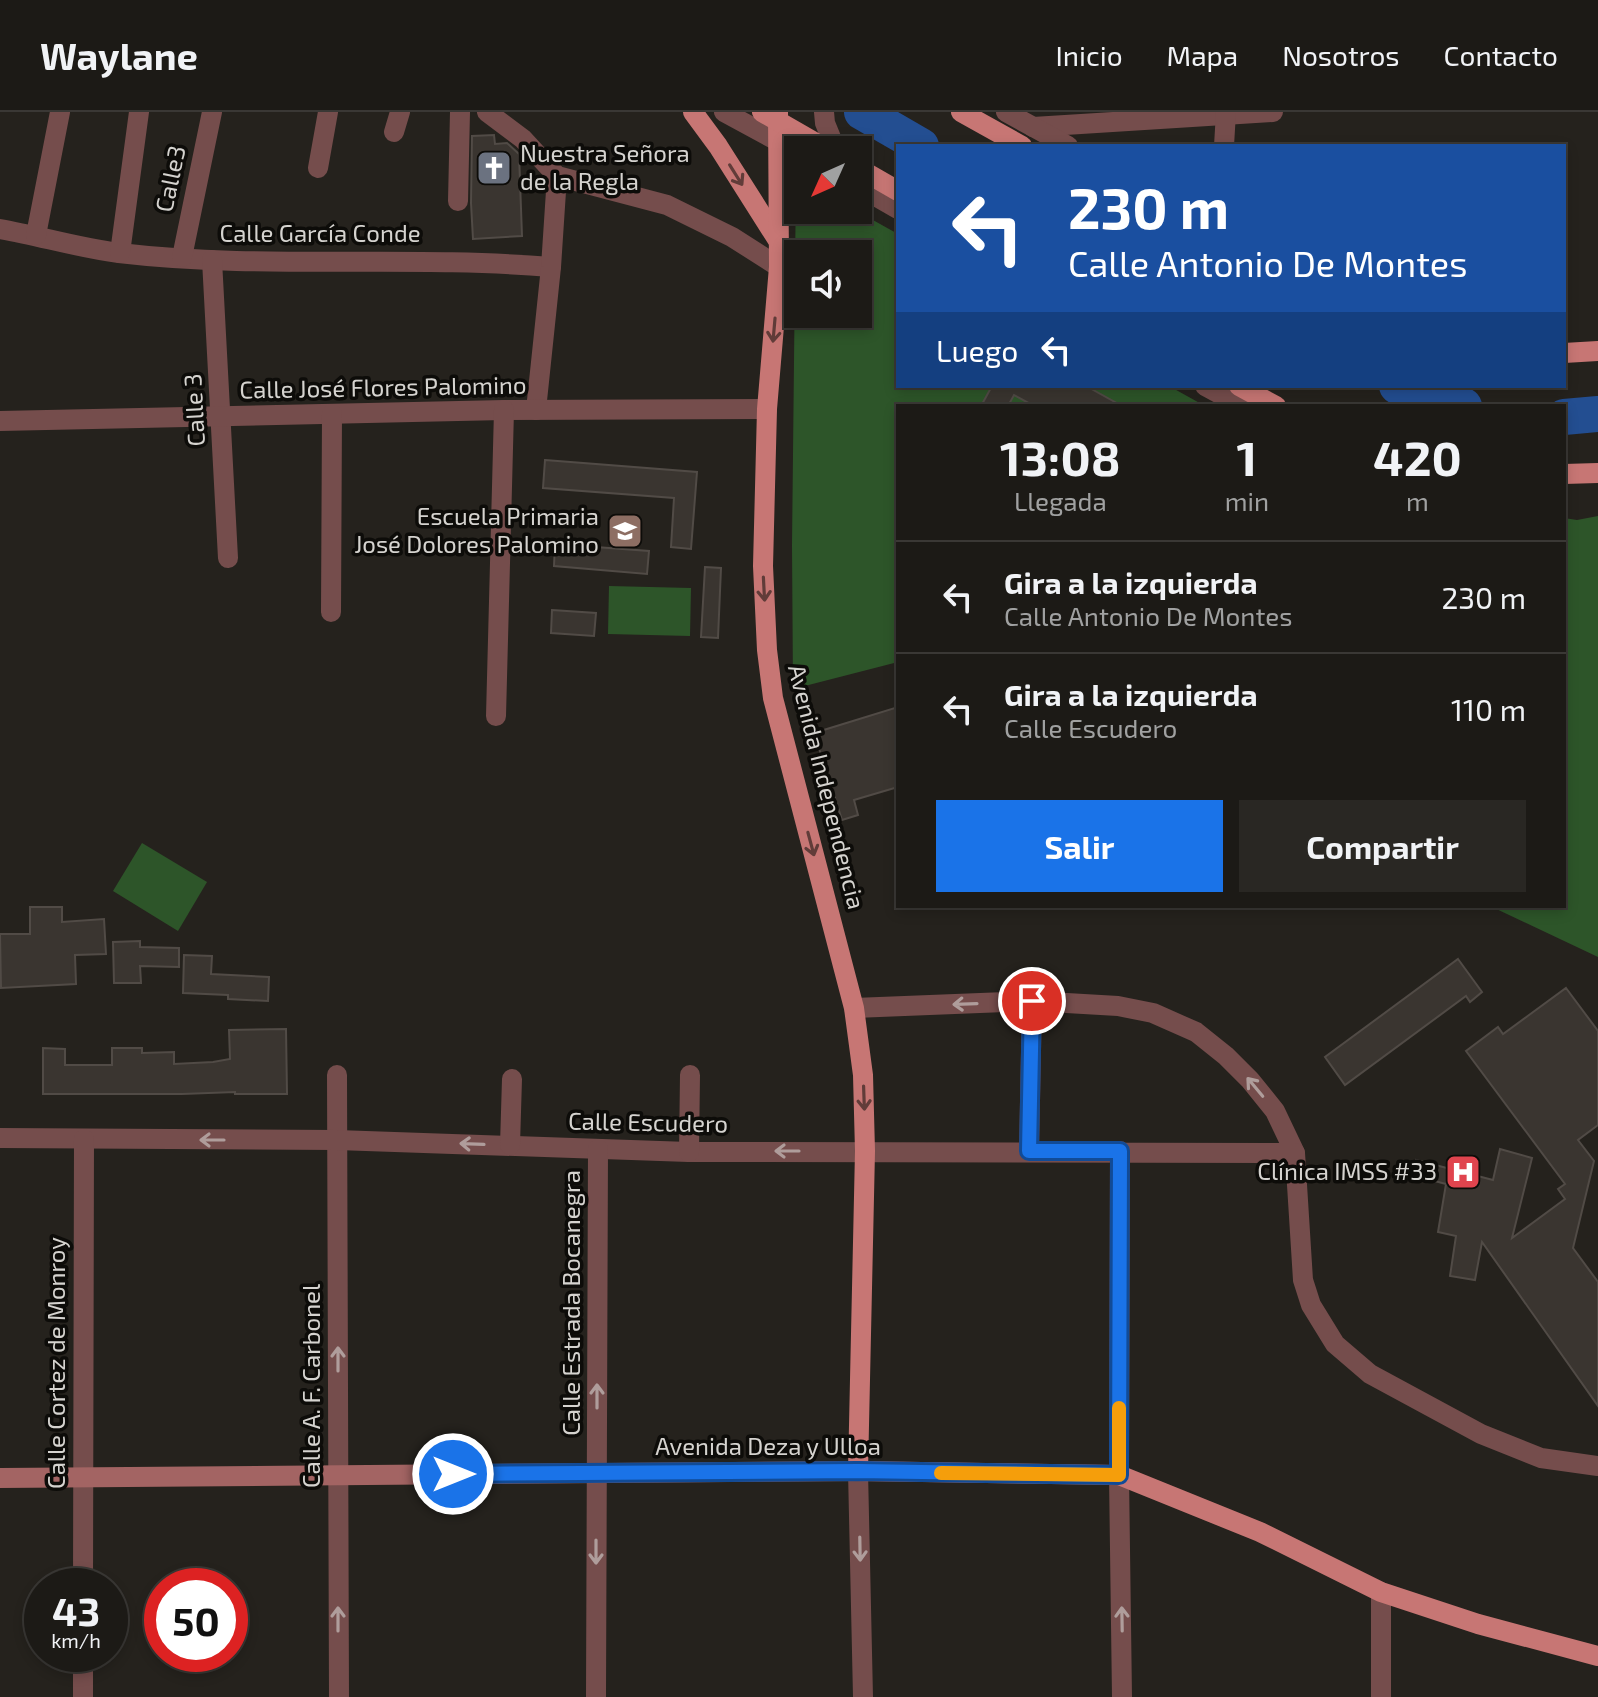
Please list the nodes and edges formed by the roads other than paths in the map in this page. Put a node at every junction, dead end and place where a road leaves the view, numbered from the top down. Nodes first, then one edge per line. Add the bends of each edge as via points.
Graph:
1 (60, 112) edge
2 (139, 112) edge
3 (212, 112) edge
4 (328, 112) edge
5 (460, 112) edge
6 (487, 112) edge
7 (693, 112) edge
8 (724, 112) edge
9 (762, 112) edge
10 (778, 112) edge
11 (961, 112) edge
12 (1006, 112) edge
13 (1273, 112) edge
14 (1226, 113) edge
15 (824, 117) edge
16 (1033, 127) junction
17 (804, 136) edge
18 (831, 136) edge
19 (778, 140) junction
20 (784, 144) edge
21 (1018, 144) edge
22 (1064, 144) edge
23 (1224, 144) edge
24 (318, 168) dead end
25 (557, 176) junction
26 (872, 176) edge
27 (896, 190) edge
28 (872, 194) edge
29 (458, 201) dead end
30 (896, 208) edge
31 (0, 229) edge
32 (36, 235) junction
33 (778, 240) junction
34 (120, 253) junction
35 (182, 257) junction
36 (212, 260) junction
37 (551, 267) junction
38 (779, 267) junction
39 (1598, 351) edge
40 (1566, 353) edge
41 (1209, 388) edge
42 (1243, 388) edge
43 (1238, 404) edge
44 (1272, 404) edge
45 (767, 409) junction
46 (504, 410) junction
47 (536, 410) junction
48 (332, 414) junction
49 (222, 417) junction
50 (0, 421) edge
51 (1598, 473) edge
52 (1566, 474) edge
53 (228, 558) dead end
54 (331, 612) dead end
55 (496, 716) dead end
56 (1032, 1001) junction
57 (854, 1008) junction
58 (337, 1075) dead end
59 (690, 1075) dead end
60 (512, 1079) dead end
61 (0, 1138) edge
62 (84, 1139) junction
63 (337, 1140) junction
64 (510, 1145) junction
65 (598, 1149) junction
66 (865, 1151) junction
67 (1029, 1151) junction
68 (1120, 1151) junction
69 (689, 1152) junction
70 (1295, 1153) junction
71 (1598, 1466) edge
72 (858, 1471) junction
73 (338, 1473) junction
74 (597, 1474) junction
75 (1119, 1475) junction
76 (0, 1478) edge
77 (83, 1479) junction
78 (83, 1568) edge
79 (1381, 1592) junction
80 (1598, 1656) edge
81 (83, 1672) edge
82 (83, 1697) edge
83 (339, 1697) edge
84 (596, 1697) edge
85 (863, 1697) edge
86 (1122, 1697) edge
87 (1381, 1697) edge

1 - 32 street
2 - 34 street
3 - 35 street, Calle3
4 - 24 street
5 - 29 street
6 - 25 street via 523,139
7 -> 33 main road
8 - 19 street
9 - 17 main road, bridge
10 - 19 main road, Avenida Independencia
11 - 21 main road
12 - 16 street
13 - 14 street
14 - 16 street
14 - 23 street
15 - 18 street
16 - 22 street
19 - 20 street
19 - 33 main road, Avenida Independencia
25 - 37 street
25 - 38 street via 667,205
26 - 27 main road
28 - 30 street
31 - 32 street, Calle García Conde
32 - 34 street, Calle García Conde
33 - 38 main road, Avenida Independencia
34 - 35 street, Calle García Conde
35 - 36 street, Calle García Conde
36 - 37 street, Calle García Conde via 458,261
36 - 49 street, Calle 3
37 - 47 street
38 -> 45 main road, Avenida Independencia
39 - 40 main road
41 - 43 street
42 - 44 main road
45 - 47 street, Calle José Flores Palomino
45 -> 57 main road, Avenida Independencia via 763,566 773,698
46 - 47 street, Calle José Flores Palomino
46 - 48 street, Calle José Flores Palomino
46 - 55 street
48 - 49 street, Calle José Flores Palomino
48 - 54 street
49 - 50 street, Calle José Flores Palomino
49 - 53 street, Calle 3
51 - 52 main road
56 -> 57 street
56 - 67 street
70 -> 56 street via 1275,1111 1250,1080 1196,1032 1153,1013 1118,1006
57 -> 66 main road, Avenida Independencia
58 - 63 street, Calle A. F. Carbonel
59 - 69 street
60 - 64 street
61 - 62 street, Calle Escudero
63 -> 62 street, Calle Escudero
62 - 77 street, Calle Cortez de Monroy
64 -> 63 street, Calle Escudero
73 -> 63 street, Calle A. F. Carbonel
64 - 65 street, Calle Escudero
65 - 69 street, Calle Escudero
74 -> 65 street, Calle Estrada Bocanegra
66 - 67 street, Calle Escudero
66 -> 69 street, Calle Escudero
66 - 72 main road, Avenida Independencia
67 - 68 street, Calle Escudero
68 - 70 street, Calle Escudero
68 - 75 street
70 - 71 street via 1303,1280 1311,1305 1335,1344 1370,1374 1481,1434 1541,1458
72 - 74 main road, Avenida Deza y Ulloa
72 - 75 main road, Avenida Deza y Ulloa
72 -> 85 street
73 - 74 main road, Avenida Deza y Ulloa
73 - 77 main road, Avenida Deza y Ulloa
83 -> 73 street, Calle A. F. Carbonel
74 -> 84 street, Calle Estrada Bocanegra
75 - 79 main road, Avenida Deza y Ulloa via 1260,1532
86 -> 75 street
76 - 77 main road, Avenida Deza y Ulloa
77 - 78 street, Calle Cortez de Monroy
79 - 80 main road, Avenida Deza y Ulloa
79 - 87 street
81 - 82 street

